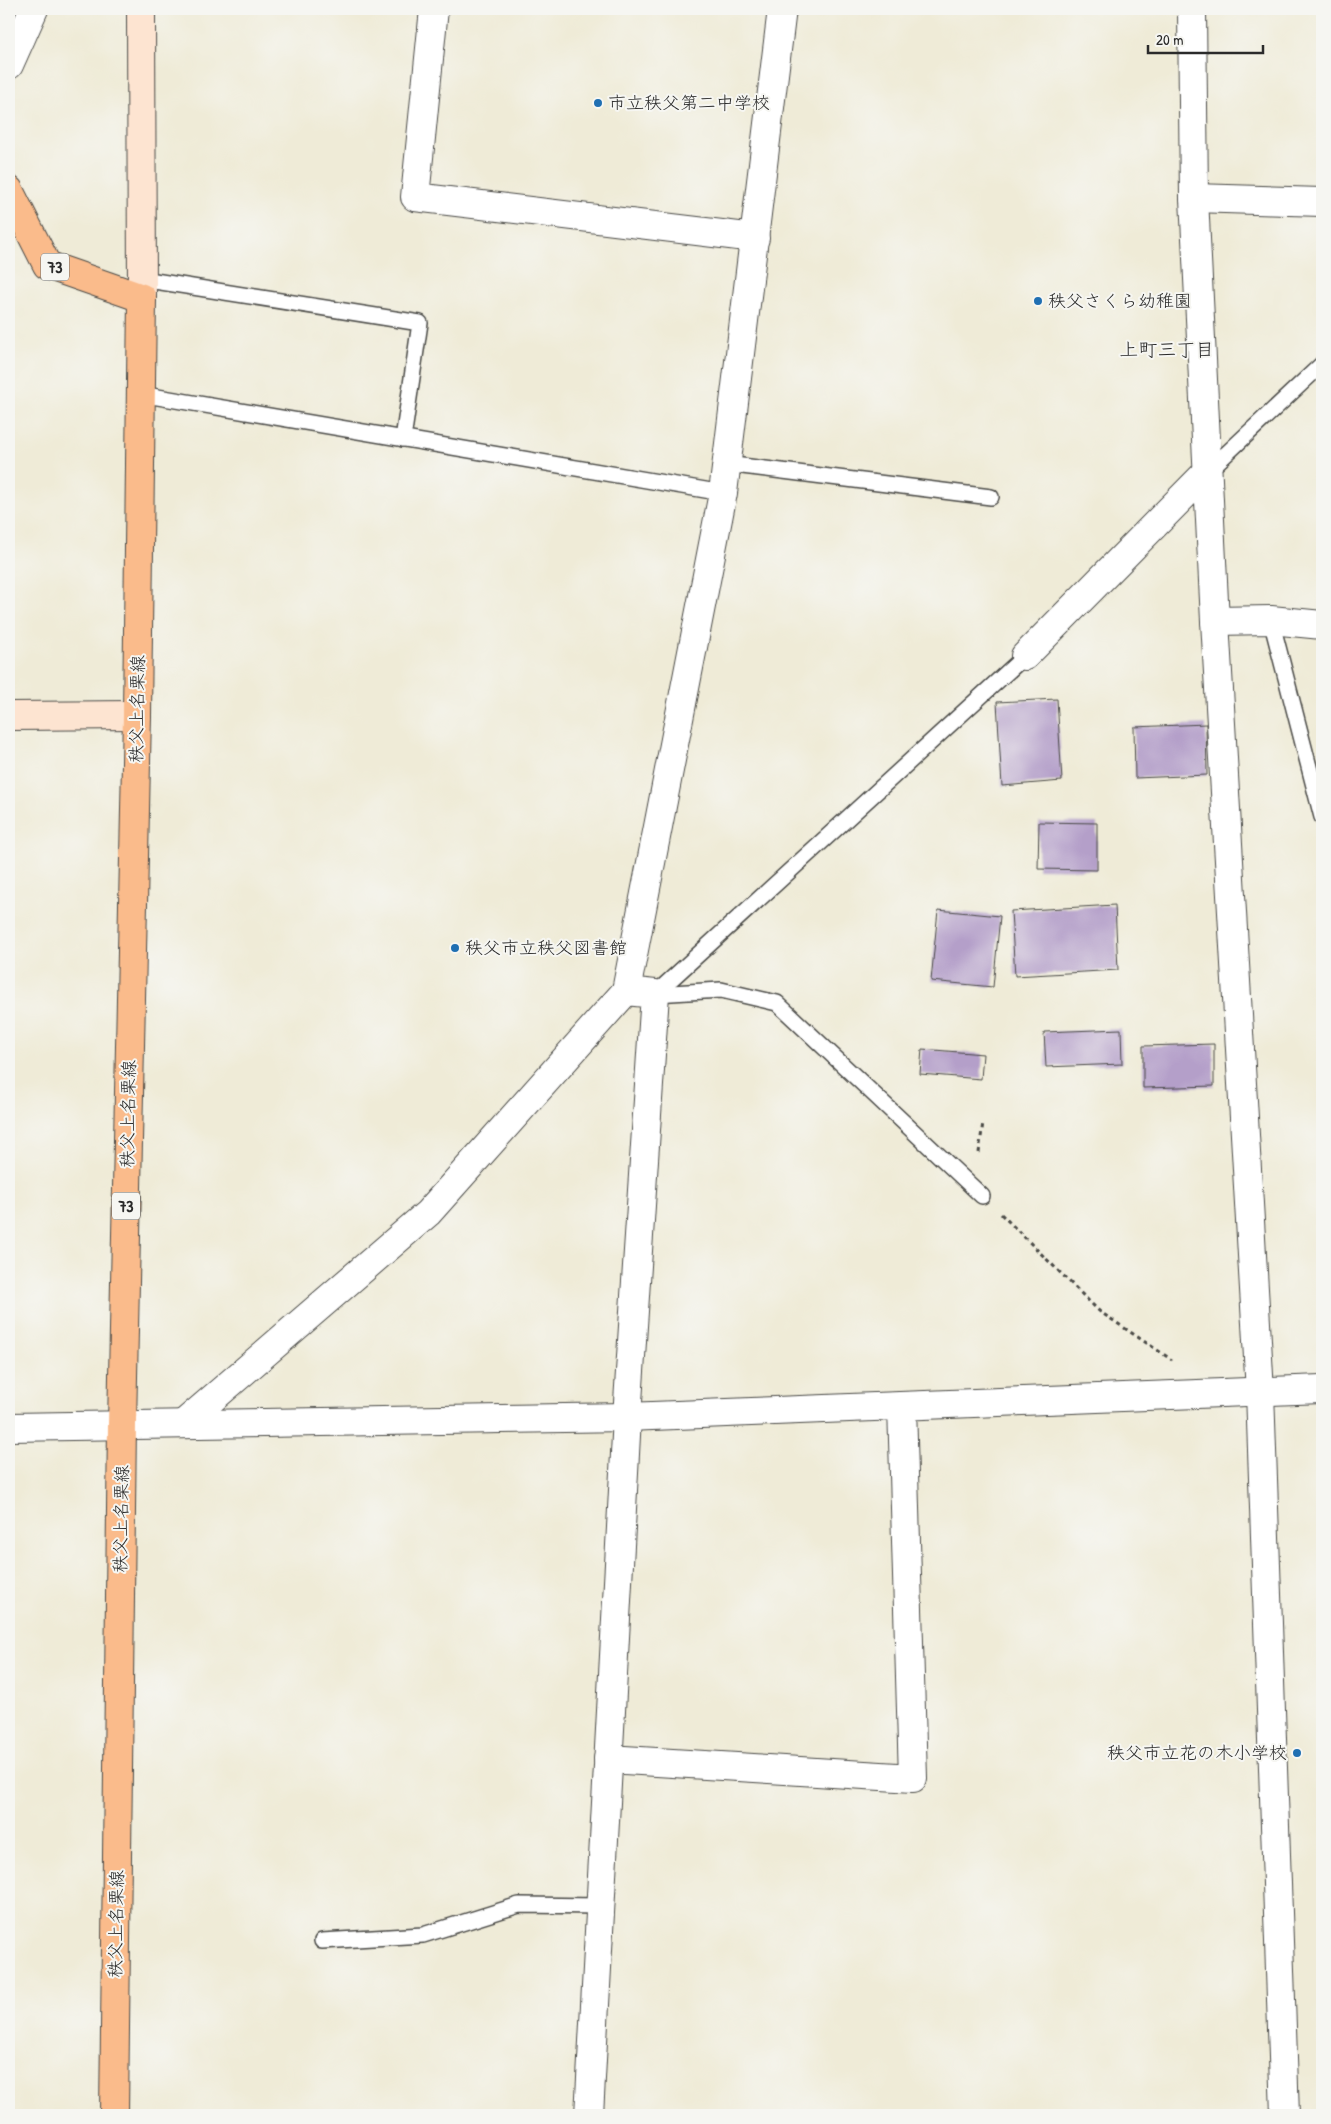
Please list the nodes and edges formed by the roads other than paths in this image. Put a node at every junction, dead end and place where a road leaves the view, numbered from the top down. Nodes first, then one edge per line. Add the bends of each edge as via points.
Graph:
1 (34, 9) edge
2 (141, 9) edge
3 (434, 9) edge
4 (782, 9) edge
5 (1192, 9) edge
6 (9, 65) edge
7 (9, 190) edge
8 (1194, 198) junction
9 (1322, 202) edge
10 (755, 238) junction
11 (142, 288) junction
12 (1322, 364) edge
13 (140, 394) junction
14 (403, 439) junction
15 (726, 464) junction
16 (1207, 472) junction
17 (723, 493) junction
18 (991, 497) dead end
19 (1271, 620) junction
20 (1215, 621) junction
21 (1322, 625) edge
22 (1025, 656) joint
23 (137, 715) junction
24 (9, 716) edge
25 (1322, 817) edge
26 (626, 991) junction
27 (655, 994) junction
28 (982, 1196) road end
29 (1322, 1389) edge
30 (1260, 1392) junction
31 (902, 1406) junction
32 (627, 1417) junction
33 (122, 1424) junction
34 (183, 1424) junction
35 (9, 1427) edge
36 (608, 1759) junction
37 (600, 1906) junction
38 (322, 1941) dead end
39 (114, 2115) edge
40 (588, 2115) edge
41 (1285, 2115) edge

1 - 6 street
2 - 11 street
3 - 10 street via 414,197
4 - 10 street
5 - 8 street
7 - 11 main road, 73 via 47,265
8 - 9 street
8 - 16 street
10 - 15 street
11 - 13 main road, 秩父上名栗線 / 73
11 - 14 lane via 420,323
12 - 16 lane
13 - 14 lane
13 - 23 main road, 秩父上名栗線 / 73
14 - 17 lane
15 - 17 street
15 - 18 lane
16 - 20 street
16 - 22 street
17 - 26 street
19 - 20 street
19 - 21 street
19 - 25 lane
20 - 30 street
22 - 27 lane
23 - 24 street
23 - 33 main road, 秩父上名栗線 / 73
26 - 27 street
26 - 34 street via 428,1213
27 - 28 lane via 721,990 777,1003
27 - 32 street
29 - 30 street
30 - 31 street
30 - 41 street
31 - 32 street
31 - 36 street via 913,1778
32 - 34 street
32 - 36 street
33 - 34 street
33 - 35 street
33 - 39 main road, 秩父上名栗線 / 73
36 - 37 street
37 - 38 lane via 518,1905 423,1935
37 - 40 street

